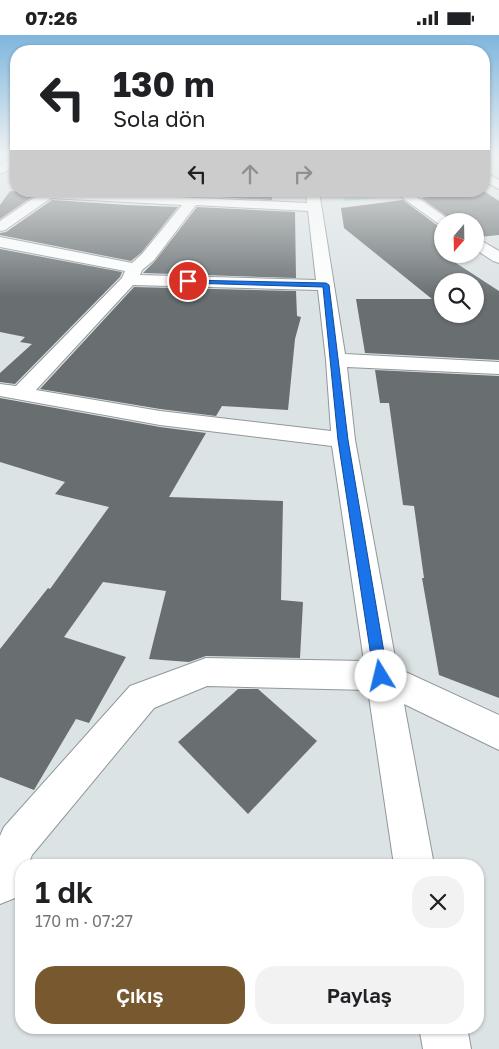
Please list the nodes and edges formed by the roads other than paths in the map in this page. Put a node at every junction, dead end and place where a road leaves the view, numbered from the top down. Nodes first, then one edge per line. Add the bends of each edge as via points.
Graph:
1 (37, 202) edge
2 (191, 202) edge
3 (314, 202) edge
4 (416, 202) edge
5 (434, 214) edge
6 (0, 227) edge
7 (0, 242) edge
8 (484, 248) edge
9 (499, 258) edge
10 (132, 274) junction
11 (326, 285) junction
12 (336, 360) junction
13 (499, 368) edge
14 (10, 392) edge
15 (343, 440) junction
16 (381, 676) junction
17 (499, 733) edge
18 (9, 836) edge
19 (413, 859) edge
20 (0, 883) edge
21 (444, 1034) edge
22 (447, 1049) edge

1 - 6 street
2 - 10 street
3 - 11 street
4 - 5 street
7 - 10 street
8 - 9 street
10 - 11 street
10 - 14 street
11 - 12 street
12 - 13 street
12 - 15 street
14 - 15 street via 160,418
15 - 16 street
16 - 17 street
16 - 18 street via 206,672 142,697
16 - 19 street
18 - 20 street
21 - 22 street

